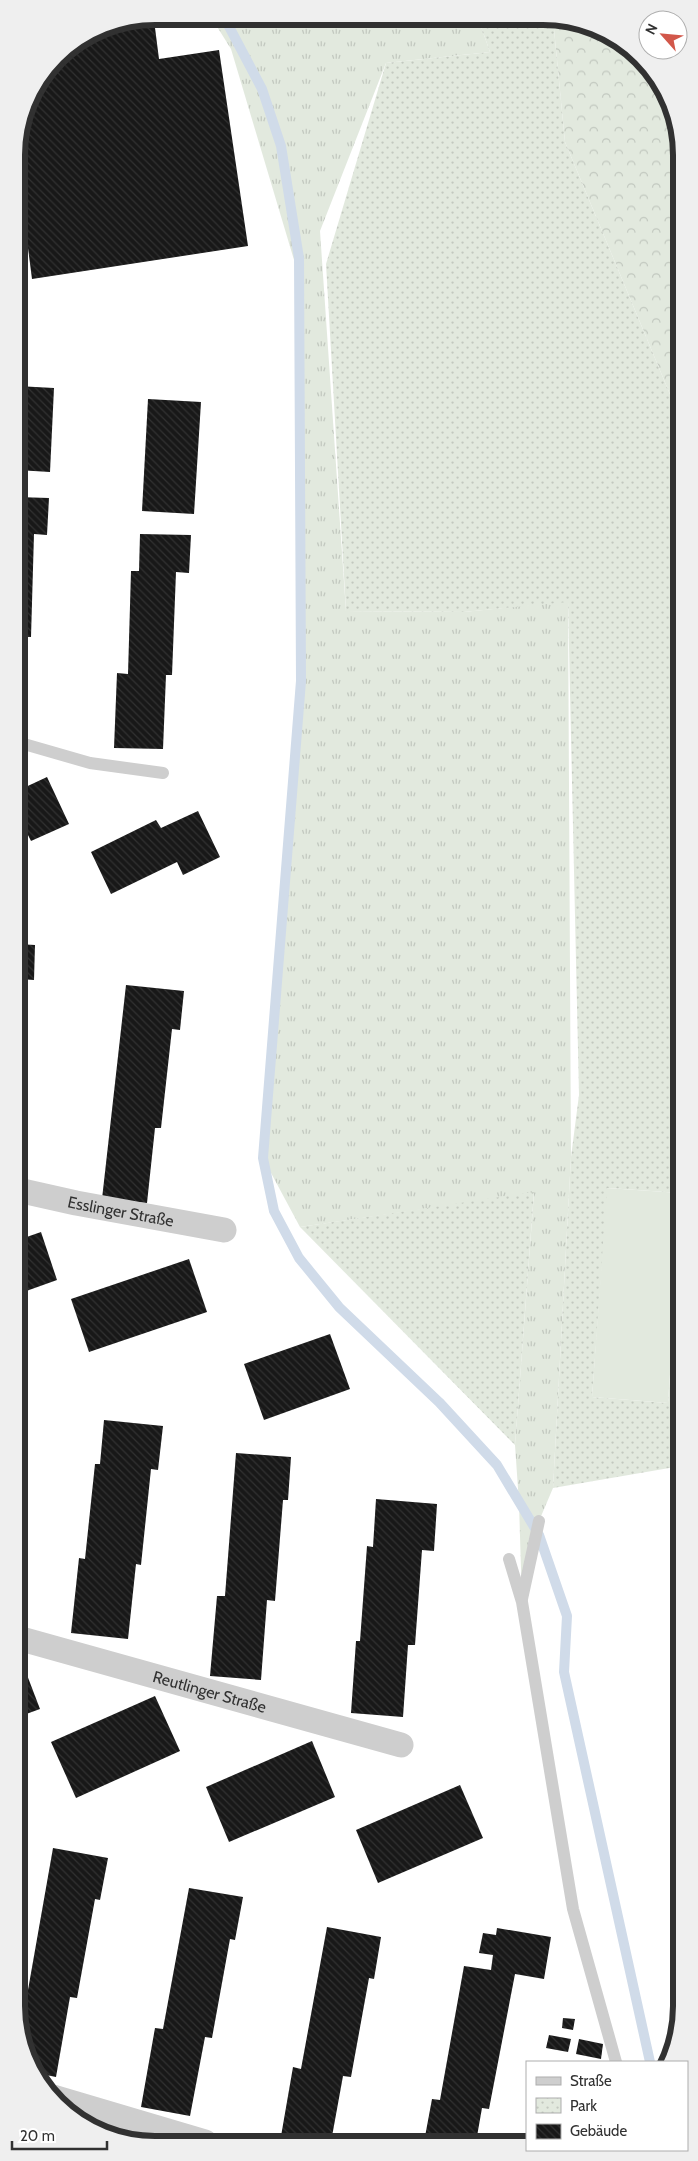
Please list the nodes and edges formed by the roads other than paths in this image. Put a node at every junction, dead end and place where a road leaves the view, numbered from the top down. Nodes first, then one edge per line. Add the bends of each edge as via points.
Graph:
1 (25, 744) edge
2 (163, 773) dead end
3 (25, 1192) edge
4 (224, 1230) dead end
5 (539, 1521) dead end
6 (509, 1559) dead end
7 (522, 1602) junction
8 (25, 1640) edge
9 (401, 1745) dead end
10 (616, 2061) edge
11 (66, 2101) edge
12 (183, 2136) edge

1 - 2 lane via 90,764
3 - 4 street, Esslinger Straße
5 - 7 lane
6 - 7 lane
7 - 10 lane via 573,1909
8 - 9 street, Reutlinger Straße
11 - 12 street

